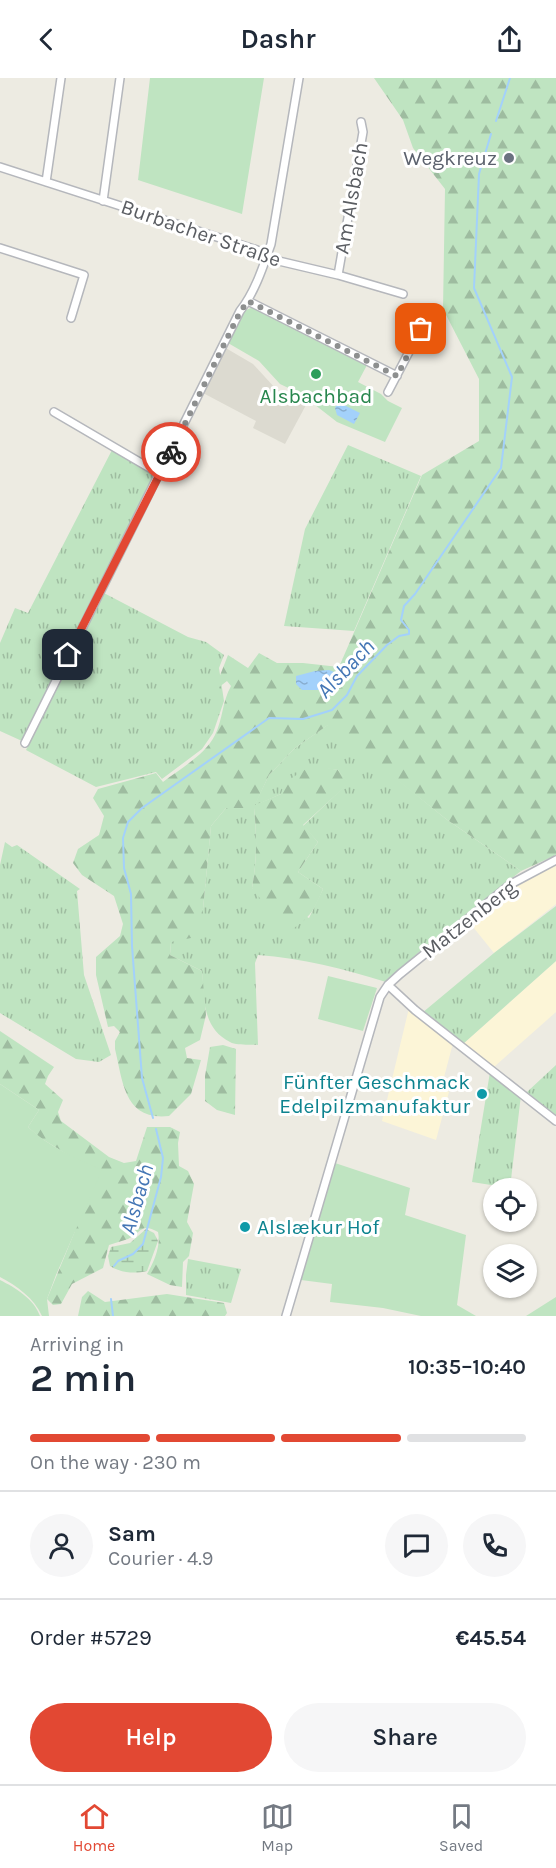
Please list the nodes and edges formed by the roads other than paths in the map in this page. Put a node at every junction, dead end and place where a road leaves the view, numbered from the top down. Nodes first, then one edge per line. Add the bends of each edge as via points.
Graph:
1 (61, 78) edge
2 (120, 78) edge
3 (299, 78) edge
4 (361, 122) dead end
5 (0, 167) edge
6 (46, 182) junction
7 (103, 201) junction
8 (0, 248) edge
9 (266, 258) junction
10 (338, 275) junction
11 (403, 294) dead end
12 (248, 301) junction
13 (71, 318) dead end
14 (421, 329) dead end
15 (397, 376) junction
16 (388, 392) dead end
17 (54, 412) dead end
18 (160, 474) junction
19 (25, 743) dead end
20 (556, 860) edge
21 (388, 985) junction
22 (556, 1121) edge
23 (286, 1316) edge

1 - 6 street
2 - 7 street
3 - 9 street
4 - 10 street, Am Alsbach via 363,132
5 - 6 street, Burbacher Straße
6 - 7 street, Burbacher Straße
7 - 9 street, Burbacher Straße via 257,250
8 - 13 street via 84,275
9 - 10 street, Burbacher Straße
9 - 12 street
10 - 11 street, Burbacher Straße
12 - 15 street
12 - 18 street
14 - 15 street
15 - 16 street
17 - 18 street
18 - 19 street
20 - 21 street, Matzenberg via 511,884
21 - 22 street
21 - 23 street, Matzenberg via 380,997

